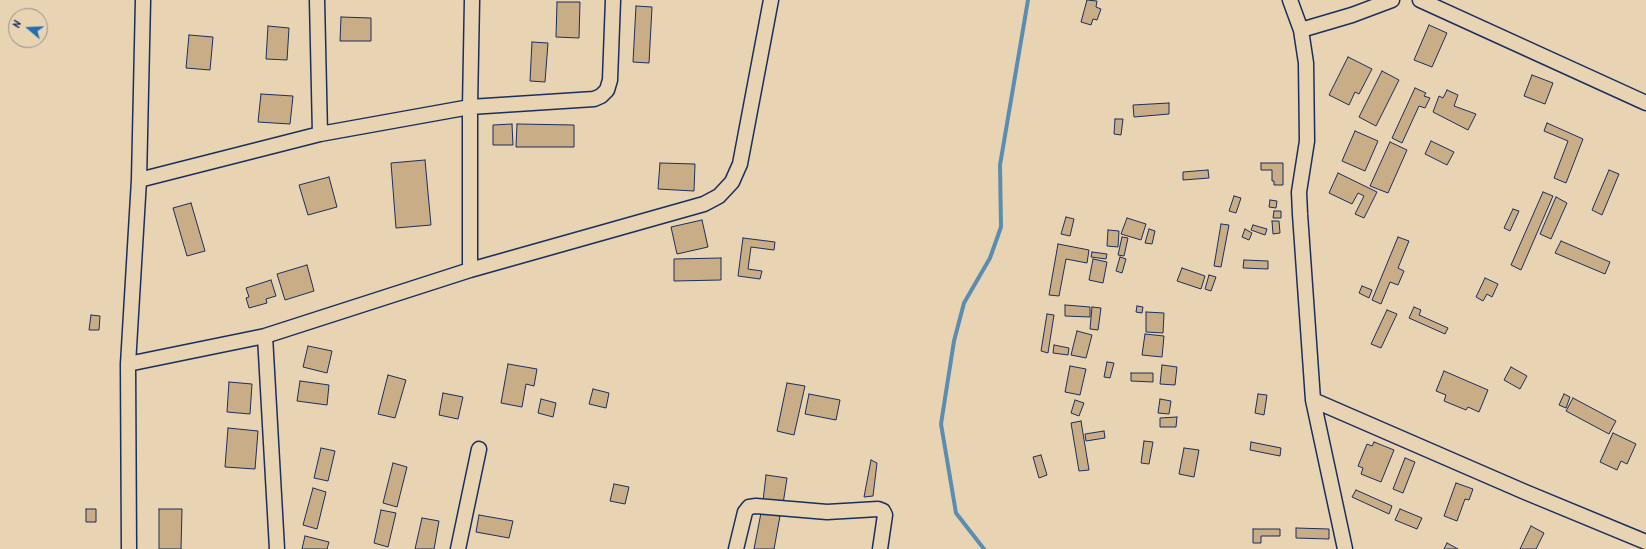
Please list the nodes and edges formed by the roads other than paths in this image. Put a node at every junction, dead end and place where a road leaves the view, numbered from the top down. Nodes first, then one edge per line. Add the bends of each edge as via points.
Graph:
1 (143, 0) edge
2 (317, 0) edge
3 (472, 0) edge
4 (613, 0) edge
5 (771, 0) edge
6 (1290, 0) edge
7 (1392, 0) edge
8 (1420, 0) edge
9 (1301, 30) junction
10 (1646, 103) edge
11 (470, 107) junction
12 (320, 134) junction
13 (139, 180) junction
14 (470, 270) junction
15 (265, 336) junction
16 (128, 364) junction
17 (1313, 400) junction
18 (479, 448) dead end
19 (1646, 542) edge
20 (129, 549) edge
21 (277, 549) edge
22 (458, 549) edge
23 (736, 549) edge
24 (880, 549) edge
25 (1345, 549) edge

1 - 13 street
2 - 12 street
3 - 11 street
4 - 11 street via 610,80 607,90 601,96 594,99
5 - 14 street via 740,164 732,182 719,196 704,204
6 - 9 street
7 - 9 street
8 - 10 street
9 - 17 street via 1306,63 1308,121 1299,192
11 - 12 street
11 - 14 street
12 - 13 street
13 - 16 street
14 - 15 street
15 - 16 street
15 - 21 street
16 - 20 street
17 - 19 street
17 - 25 street
18 - 22 street
23 - 24 street via 745,512 749,507 756,506 827,512 878,509 883,511 886,521

